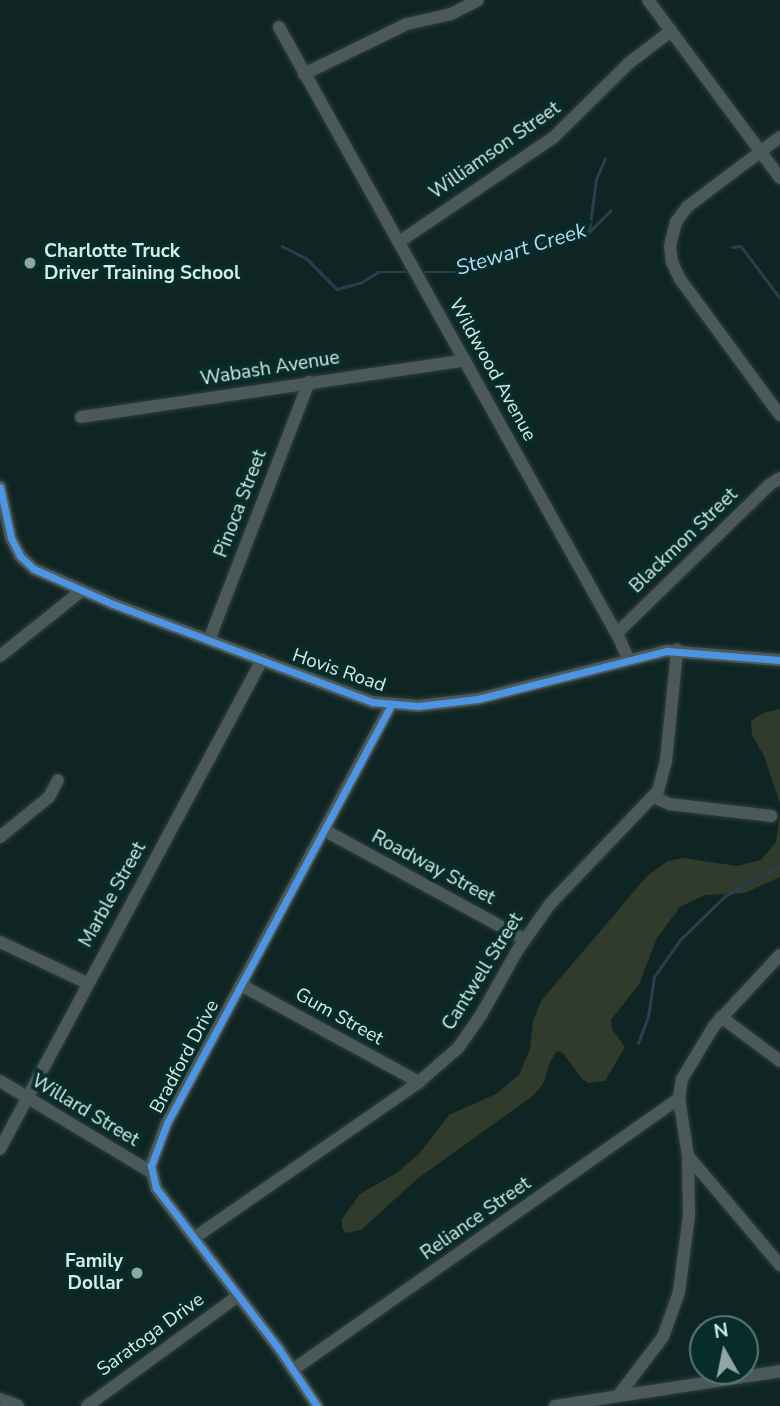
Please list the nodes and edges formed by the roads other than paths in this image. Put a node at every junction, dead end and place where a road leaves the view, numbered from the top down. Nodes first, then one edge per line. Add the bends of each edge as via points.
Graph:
1 (478, 0) edge
2 (649, 0) edge
3 (279, 27) dead end
4 (671, 31) junction
5 (304, 74) junction
6 (780, 137) edge
7 (761, 151) junction
8 (780, 178) edge
9 (399, 242) junction
10 (465, 360) junction
11 (309, 382) junction
12 (780, 415) edge
13 (81, 417) dead end
14 (780, 478) edge
15 (0, 487) edge
16 (81, 591) junction
17 (617, 633) junction
18 (209, 640) junction
19 (677, 650) junction
20 (0, 656) edge
21 (262, 660) junction
22 (629, 660) junction
23 (780, 660) edge
24 (391, 705) junction
25 (58, 780) dead end
26 (654, 797) junction
27 (771, 816) dead end
28 (324, 830) junction
29 (0, 837) edge
30 (524, 939) junction
31 (0, 942) edge
32 (780, 955) edge
33 (87, 983) junction
34 (241, 985) junction
35 (721, 1017) junction
36 (780, 1061) edge
37 (0, 1082) edge
38 (419, 1082) junction
39 (679, 1098) junction
40 (27, 1100) junction
41 (0, 1149) edge
42 (688, 1156) junction
43 (151, 1172) junction
44 (194, 1238) junction
45 (780, 1265) edge
46 (238, 1296) junction
47 (294, 1369) junction
48 (780, 1371) edge
49 (618, 1396) junction
50 (0, 1399) edge
51 (18, 1406) edge
52 (87, 1406) edge
53 (317, 1406) edge
54 (555, 1406) edge

1 - 5 street via 451,14 407,24
2 - 4 street
3 - 5 street, Wildwood Avenue
4 - 7 street
4 - 9 street, Williamson Street via 629,63 554,137
5 - 9 street, Wildwood Avenue
6 - 7 street
7 - 8 street
7 - 12 street via 687,207 671,234 671,257 680,279
9 - 10 street, Wildwood Avenue
10 - 11 street, Wabash Avenue
10 - 17 street, Wildwood Avenue
11 - 13 street, Wabash Avenue
11 - 18 street, Pinoca Street
14 - 17 street, Blackmon Street
15 - 16 street, Hovis Road via 8,531 20,556 34,569
16 - 18 street, Hovis Road
16 - 20 street
17 - 22 street, Wildwood Avenue
18 - 21 street, Hovis Road
19 - 22 street, Hovis Road
19 - 23 street, Hovis Road
19 - 26 street via 666,761
21 - 24 street, Hovis Road
21 - 33 street, Marble Street
22 - 24 street, Hovis Road via 486,698
24 - 28 street, Bradford Drive
25 - 29 street via 49,797
26 - 27 street via 668,804
26 - 30 street, Cantwell Street via 573,878
28 - 30 street, Roadway Street
28 - 34 street, Bradford Drive
30 - 38 street, Cantwell Street via 470,1032
31 - 33 street
32 - 35 street
33 - 40 street, Marble Street
34 - 38 street, Gum Street
34 - 43 street, Bradford Drive via 167,1123
35 - 36 street
35 - 39 street via 690,1062
37 - 40 street, Willard Street
38 - 44 street, Cantwell Street
39 - 42 street
39 - 47 street, Reliance Street
40 - 41 street, Marble Street
40 - 43 street, Willard Street
42 - 45 street
42 - 49 street via 689,1228 675,1304 652,1355
43 - 44 street via 156,1188
44 - 46 street
46 - 47 street
46 - 52 street, Saratoga Drive
47 - 53 street
48 - 49 street
49 - 54 street
50 - 51 street

